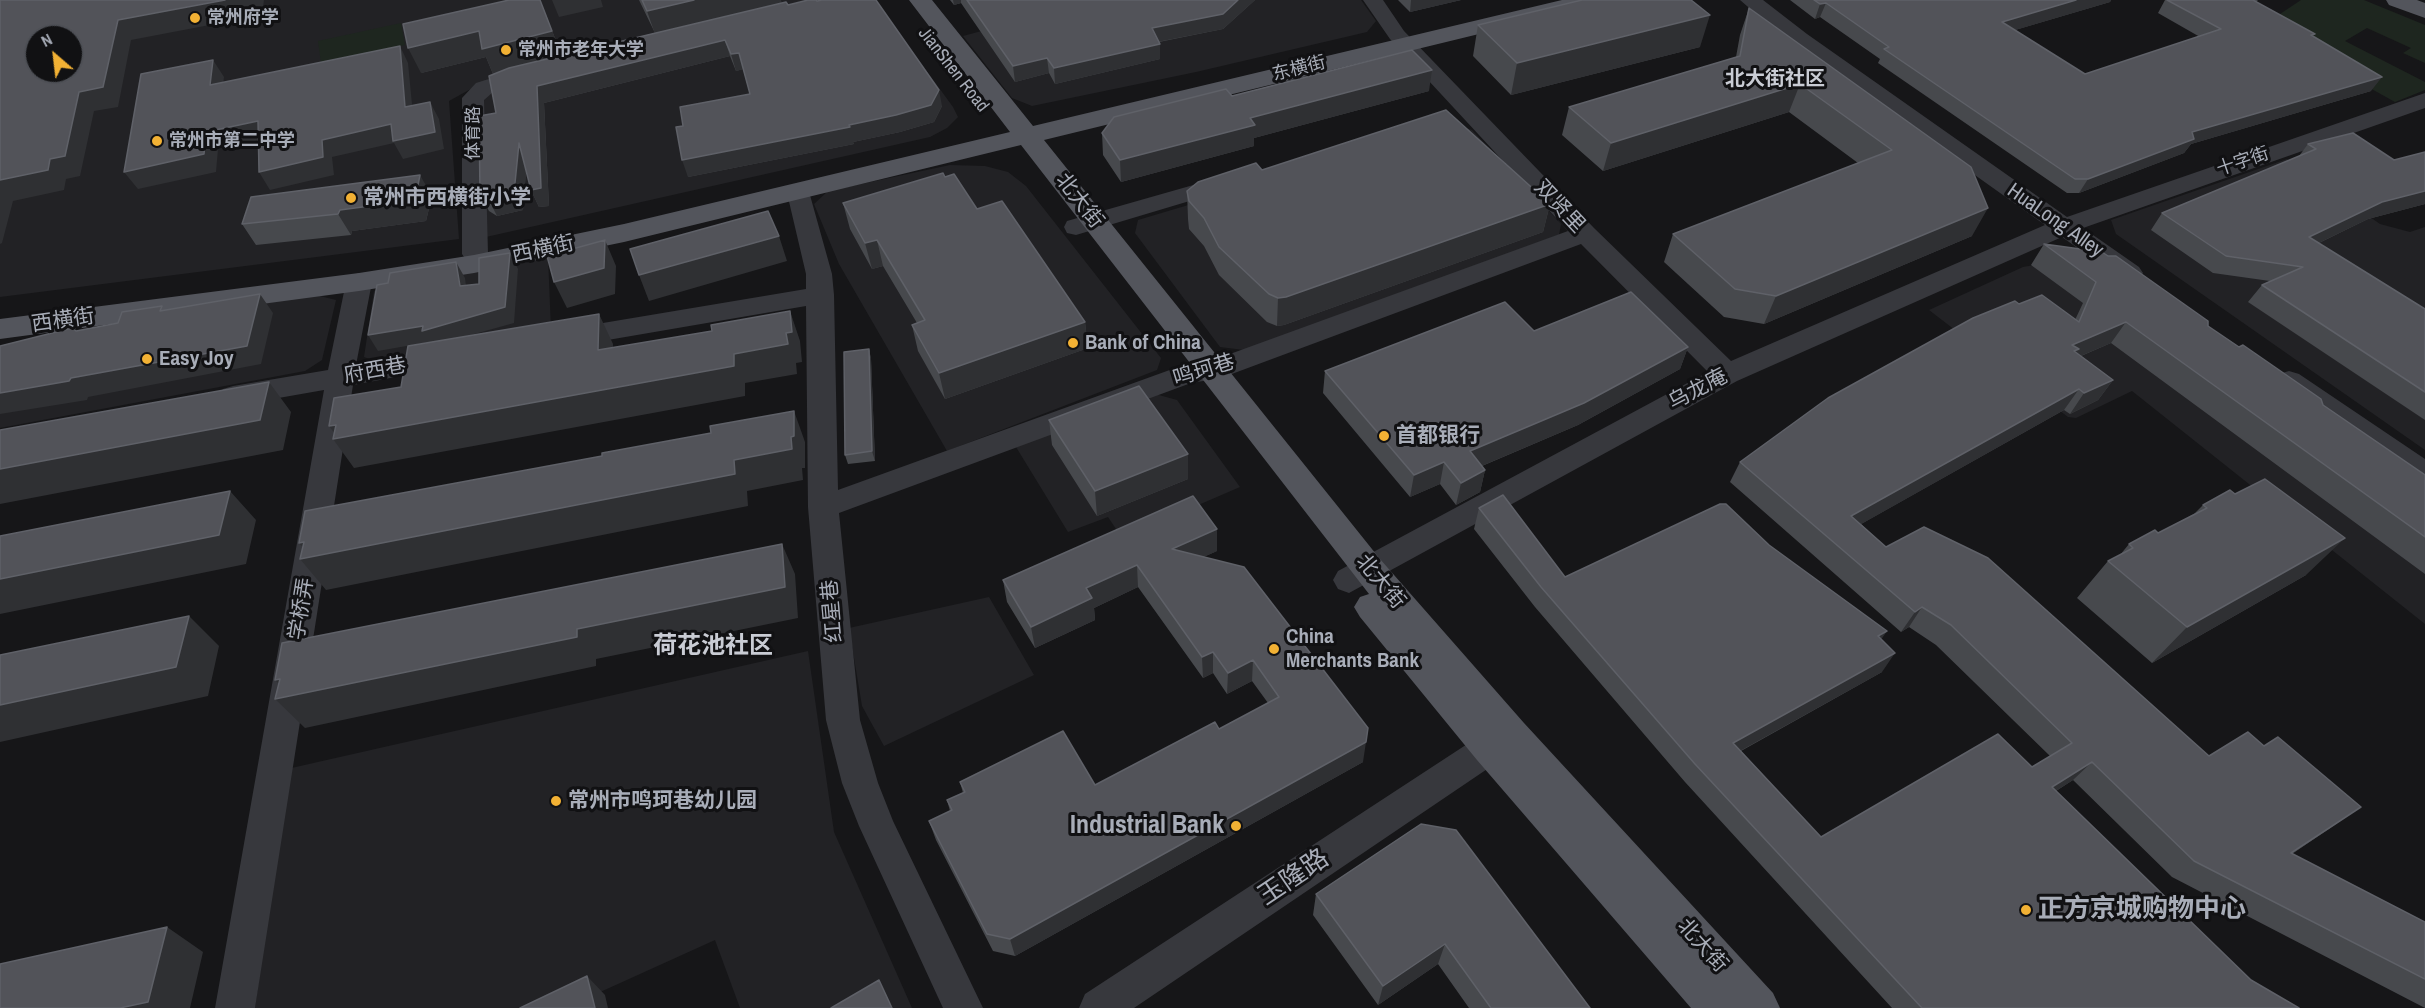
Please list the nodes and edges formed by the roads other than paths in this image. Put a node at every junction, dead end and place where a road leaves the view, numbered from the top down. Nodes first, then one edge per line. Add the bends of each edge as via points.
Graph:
1 (898, 0) edge
2 (920, 0) edge
3 (1373, 0) edge
4 (1550, 0) edge
5 (1590, 0) edge
6 (1750, 0) edge
7 (2397, 0) edge
8 (2425, 11) edge
9 (1401, 39) junction
10 (555, 67) edge
11 (2425, 100) edge
12 (1015, 134) junction
13 (1245, 177) edge
14 (799, 193) junction
15 (1085, 224) junction
16 (2062, 227) junction
17 (1585, 234) junction
18 (475, 254) junction
19 (359, 282) junction
20 (2150, 287) edge
21 (820, 295) junction
22 (0, 315) edge
23 (0, 329) edge
24 (539, 343) edge
25 (469, 355) edge
26 (2268, 367) edge
27 (1199, 373) junction
28 (1726, 374) junction
29 (340, 377) junction
30 (213, 399) edge
31 (2425, 474) edge
32 (823, 507) junction
33 (1359, 575) junction
34 (1490, 748) junction
35 (235, 1008) edge
36 (963, 1008) edge
37 (1099, 1008) edge
38 (1720, 1008) edge
39 (1758, 1008) edge

1 - 12 main road, JianShen Road
2 - 12 main road, JianShen Road
3 - 9 street, 双贤里
4 - 9 main road, 东横街
5 - 9 main road, 东横街
6 - 16 street, HuaLong Alley
7 - 8 main road
9 - 12 main road, 东横街
9 - 17 street, 双贤里 via 1457,113
10 - 18 street, 体育路 via 509,78 484,88 473,98
11 - 16 street, 十字街
12 - 14 main road, 西横街
12 - 15 main road, 北大街
12 - 18 main road, 西横街
13 - 15 street
14 - 19 main road, 西横街 via 474,264
14 - 21 street, 红星巷 via 819,274
15 - 27 main road, 北大街
16 - 20 street, HuaLong Alley
16 - 28 street, 乌龙庵
17 - 27 street, 鸣珂巷
17 - 28 street, 双贤里
18 - 22 main road, 西横街
19 - 23 main road, 西横街
19 - 29 street, 学桥弄
21 - 24 street
21 - 32 street, 红星巷
25 - 29 street, 府西巷
26 - 31 street
27 - 32 street, 鸣珂巷
27 - 33 main road, 北大街
28 - 33 street, 乌龙庵
29 - 30 street, 府西巷
29 - 35 street, 学桥弄
32 - 36 street, 红星巷 via 843,720 860,783
33 - 34 main road, 北大街
33 - 39 main road, 北大街 via 1511,735
34 - 37 street, 玉隆路
34 - 38 main road, 北大街

